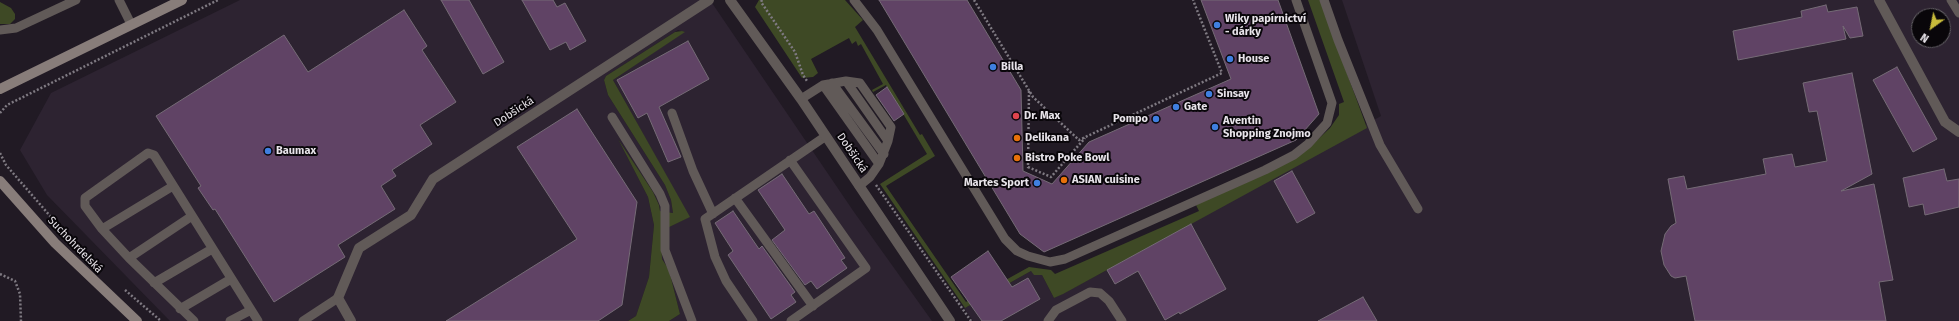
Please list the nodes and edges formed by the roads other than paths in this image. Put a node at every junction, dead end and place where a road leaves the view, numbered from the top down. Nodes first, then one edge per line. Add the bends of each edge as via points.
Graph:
1 (76, 0) edge
2 (118, 0) edge
3 (182, 0) edge
4 (708, 0) edge
5 (854, 0) edge
6 (1296, 0) edge
7 (1324, 0) edge
8 (1879, 0) edge
9 (1952, 0) edge
10 (732, 1) edge
11 (1959, 13) edge
12 (131, 24) junction
13 (0, 30) edge
14 (827, 84) junction
15 (0, 90) edge
16 (801, 100) junction
17 (672, 113) dead end
18 (612, 117) dead end
19 (1959, 132) edge
20 (826, 136) junction
21 (884, 154) junction
22 (790, 160) junction
23 (879, 164) junction
24 (0, 182) edge
25 (173, 186) junction
26 (859, 186) junction
27 (735, 198) junction
28 (1418, 209) dead end
29 (713, 214) junction
30 (192, 216) junction
31 (102, 229) junction
32 (212, 249) junction
33 (129, 258) junction
34 (231, 279) junction
35 (154, 283) junction
36 (338, 298) junction
37 (813, 306) junction
38 (180, 309) junction
39 (250, 310) junction
40 (136, 321) edge
41 (194, 321) edge
42 (230, 321) edge
43 (258, 321) edge
44 (302, 321) edge
45 (351, 321) edge
46 (692, 321) edge
47 (753, 321) edge
48 (791, 321) edge
49 (950, 321) edge
50 (1048, 321) edge
51 (1122, 321) edge

1 - 13 lane via 16,28
2 - 12 lane
3 - 12 main road
4 - 36 street, Dobšická via 433,179 411,215 359,248
5 - 6 lane via 877,30 1005,240 1017,251 1050,262 1065,259 1265,170 1294,155 1308,144 1327,123 1332,103
7 - 28 lane via 1380,145
8 - 19 street via 1945,122
9 - 11 lane
10 - 16 street, Dobšická
12 - 15 main road
14 - 16 lane
14 - 21 lane
14 - 21 lane via 846,81 860,83 891,127
14 - 23 lane
16 - 20 street, Dobšická
17 - 29 lane via 693,171
18 - 46 lane via 665,206 665,250
20 - 22 lane
20 - 26 street, Dobšická
21 - 23 lane
22 - 27 lane
22 - 37 lane via 866,268
23 - 26 lane via 870,177
24 - 40 main road, Suchohrdelská via 55,243
25 - 30 lane
25 - 31 lane
25 - 31 lane via 154,155 148,152 144,154 85,198 85,206
26 - 49 street, Dobšická
27 - 29 lane
27 - 37 lane
29 - 47 lane via 705,219 715,257 726,281
30 - 32 lane
30 - 33 lane
31 - 33 lane
32 - 34 lane
32 - 35 lane
33 - 35 lane
34 - 38 lane
34 - 39 lane
35 - 38 lane
36 - 44 lane
36 - 45 street
37 - 48 lane
38 - 41 lane
39 - 42 lane
39 - 43 lane
50 - 51 lane via 1056,310 1090,292 1100,293 1109,301

